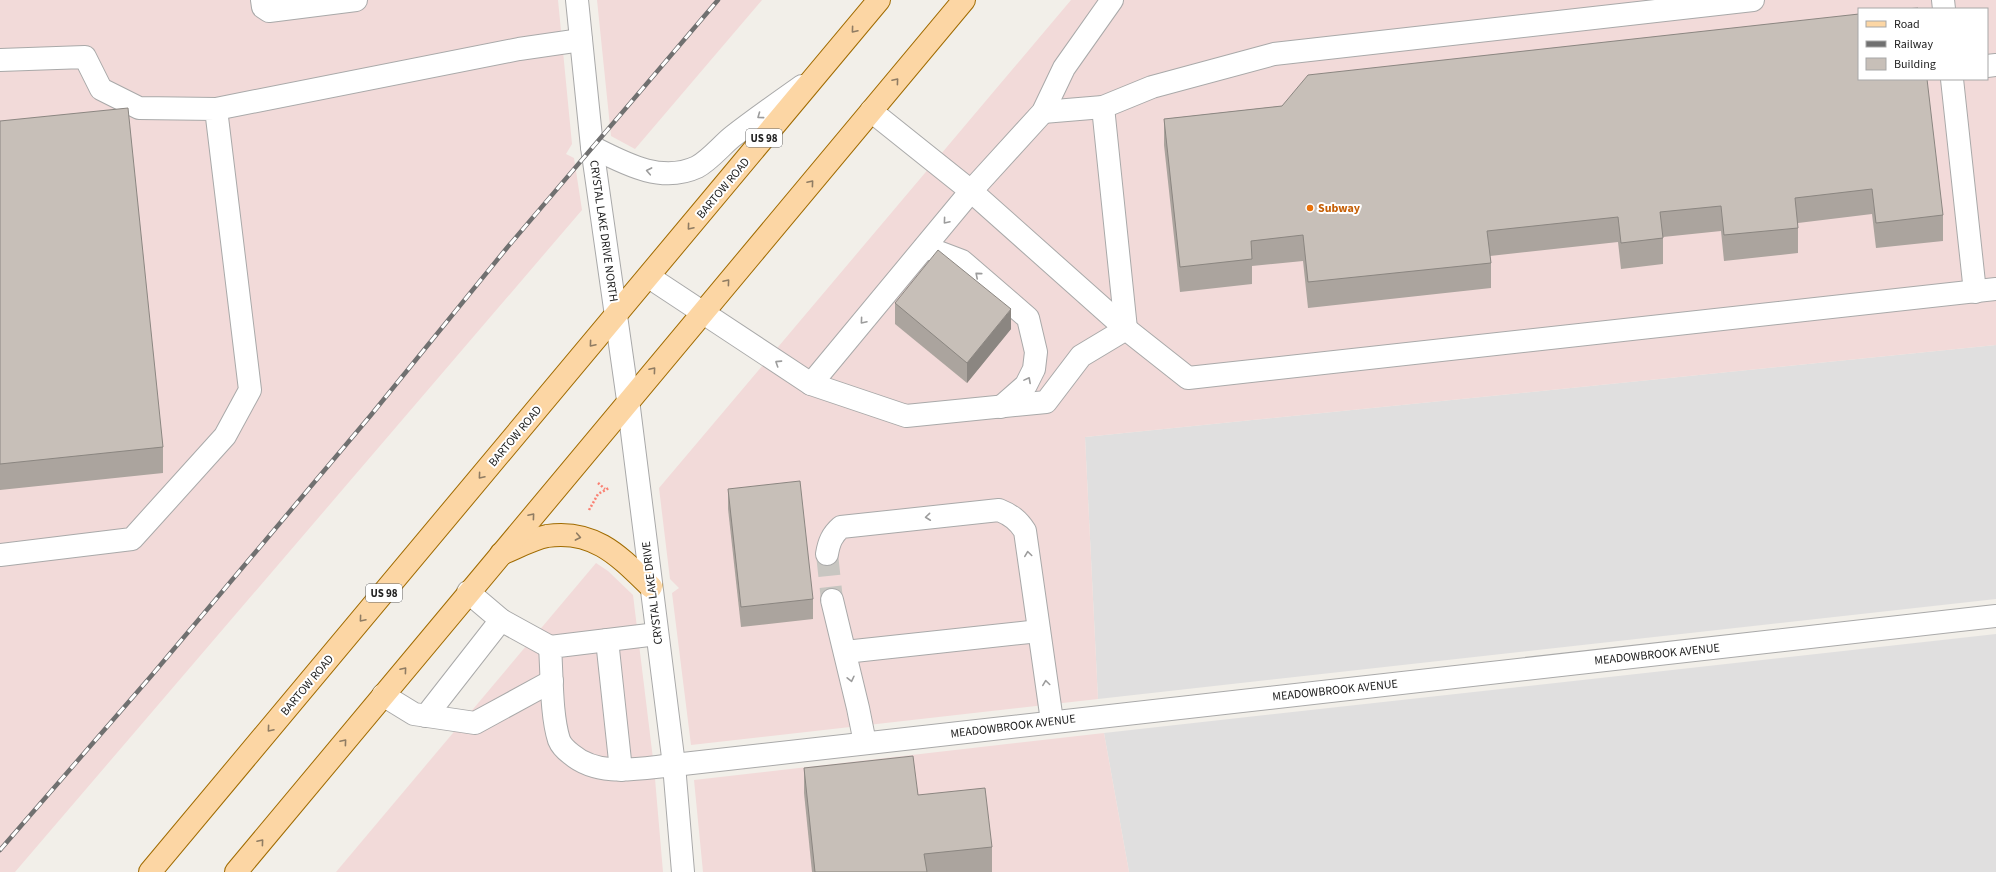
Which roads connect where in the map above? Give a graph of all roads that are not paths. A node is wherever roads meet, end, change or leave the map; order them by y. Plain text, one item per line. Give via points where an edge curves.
1 (262, 0) edge
2 (356, 0) edge
3 (577, 0) edge
4 (879, 0) edge
5 (964, 0) edge
6 (1112, 0) edge
7 (1754, 0) edge
8 (581, 40) junction
9 (0, 60) edge
10 (815, 77) junction
11 (1952, 80) edge
12 (1103, 107) junction
13 (216, 109) junction
14 (871, 111) junction
15 (1043, 112) junction
16 (592, 147) junction
17 (971, 191) junction
18 (925, 247) junction
19 (649, 277) junction
20 (1985, 291) edge
21 (702, 312) junction
22 (617, 314) junction
23 (1126, 329) junction
24 (810, 384) junction
25 (628, 400) junction
26 (1001, 407) junction
27 (500, 554) junction
28 (827, 554) tunnel mouth
29 (0, 555) edge
30 (651, 587) junction
31 (468, 592) junction
32 (832, 600) tunnel mouth
33 (1996, 616) edge
34 (501, 620) junction
35 (1039, 631) junction
36 (657, 634) junction
37 (607, 640) junction
38 (550, 647) junction
39 (845, 652) junction
40 (552, 681) junction
41 (383, 695) junction
42 (426, 716) junction
43 (1052, 722) junction
44 (865, 743) junction
45 (674, 765) junction
46 (621, 770) junction
47 (150, 872) edge
48 (236, 872) edge
49 (683, 872) edge

1 - 2 street via 263,7 269,11
3 - 8 street, CRYSTAL LAKE DRIVE NORTH
4 -> 10 main road, BARTOW ROAD / US 98
14 -> 5 main road
6 - 15 street via 1064,68
7 - 12 street via 1274,54 1152,87
8 - 13 street via 519,49
8 - 16 street, CRYSTAL LAKE DRIVE NORTH
9 - 13 street via 85,57 101,89 139,108
10 -> 16 street via 731,137 698,166 684,171 654,172 630,166
10 -> 19 main road, BARTOW ROAD / US 98
11 - 20 street
12 - 15 street
12 - 23 street
13 - 29 street via 250,390 225,436 132,539
14 - 17 street
21 -> 14 main road
15 - 17 street
16 - 22 street, CRYSTAL LAKE DRIVE NORTH
17 -> 18 street
17 - 23 street
18 -> 24 street
26 -> 18 street via 1026,385 1034,369 1036,352 1028,318 962,261
19 - 21 street
19 - 22 main road, BARTOW ROAD / US 98
20 - 23 street via 1188,378
24 -> 21 street
25 -> 21 main road
22 - 25 street, CRYSTAL LAKE DRIVE
22 -> 47 main road, BARTOW ROAD / US 98
23 - 26 street via 1081,356 1046,402
24 - 26 street via 906,416
27 -> 25 main road
25 - 30 street, CRYSTAL LAKE DRIVE
27 -> 30 main road via 546,536 575,535 597,541 621,557
27 - 31 main road
35 -> 28 street via 1025,531 1011,515 999,510 841,527 834,532 829,541
30 - 36 street, CRYSTAL LAKE DRIVE
31 - 34 street
41 -> 31 main road
32 - 39 street
33 - 43 street, MEADOWBROOK AVENUE
34 - 38 street
34 - 42 street
35 - 39 street
43 -> 35 street
36 - 37 street
36 - 45 street, CRYSTAL LAKE DRIVE
37 - 38 street
37 - 46 street
38 - 40 street, MEADOWBROOK AVENUE
39 -> 44 street
40 - 42 street via 475,723
40 - 46 street, MEADOWBROOK AVENUE via 560,742 580,762 595,768
41 - 42 street via 414,714
48 -> 41 main road
43 - 44 street, MEADOWBROOK AVENUE
44 - 45 street, MEADOWBROOK AVENUE
45 - 46 street, MEADOWBROOK AVENUE
45 - 49 street, CRYSTAL LAKE DRIVE

